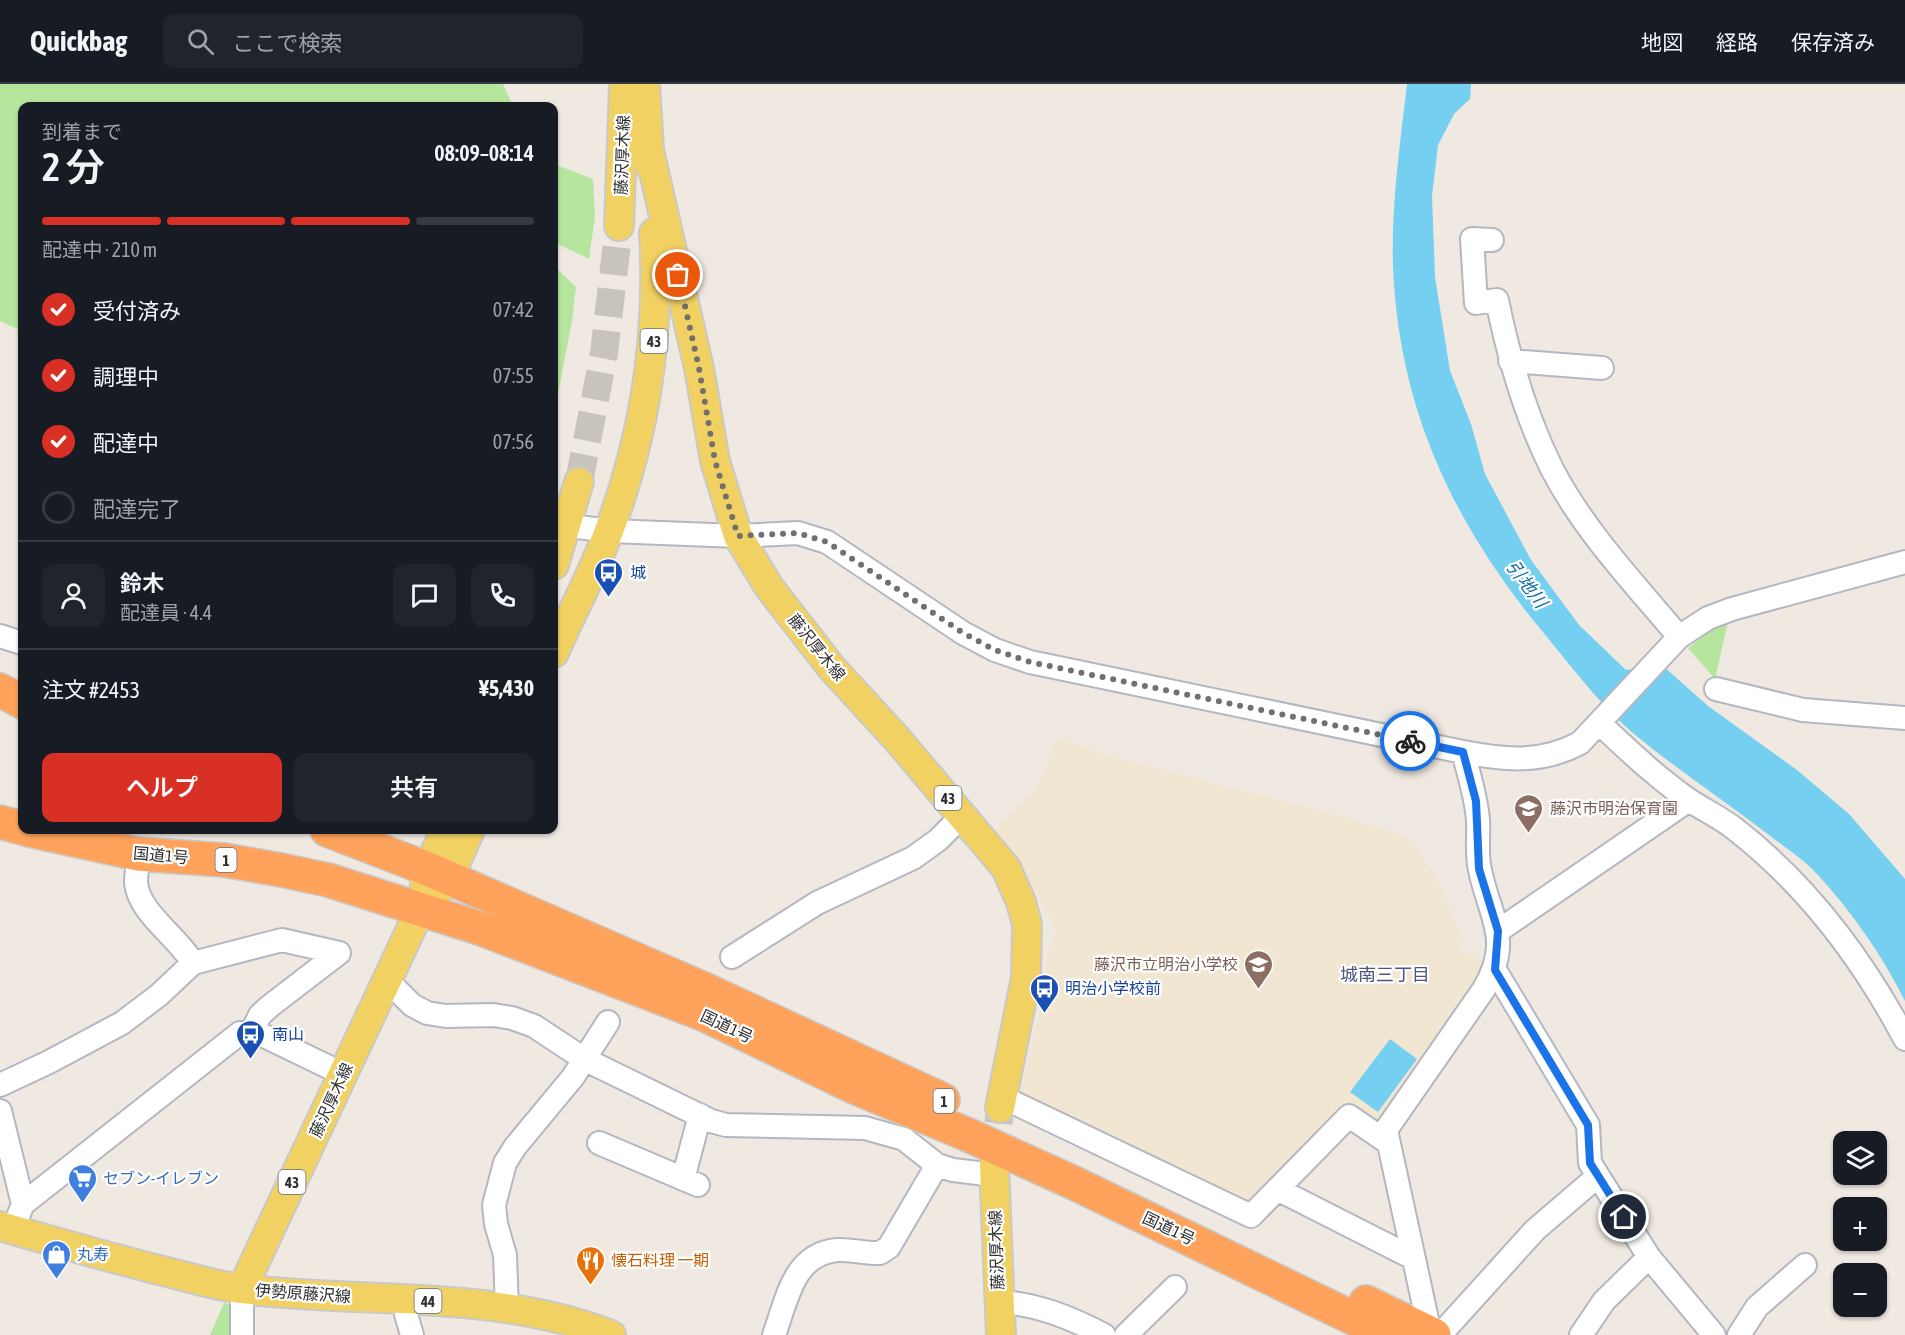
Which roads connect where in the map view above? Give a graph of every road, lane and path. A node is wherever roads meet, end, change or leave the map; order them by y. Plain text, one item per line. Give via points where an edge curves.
1 (624, 84) edge
2 (645, 84) edge
3 (648, 146) junction
4 (619, 226) tunnel mouth
5 (1492, 240) dead end
6 (1510, 361) junction
7 (1602, 368) dead end
8 (579, 482) tunnel mouth
9 (560, 525) edge
10 (610, 531) junction
11 (738, 536) junction
12 (1905, 562) edge
13 (558, 602) edge
14 (0, 636) edge
15 (18, 642) edge
16 (558, 643) edge
17 (1672, 644) junction
18 (1716, 689) dead end
19 (0, 690) edge
20 (18, 700) edge
21 (1905, 718) edge
22 (1599, 723) junction
23 (1463, 752) junction
24 (1689, 800) junction
25 (963, 815) junction
26 (0, 822) edge
27 (18, 827) edge
28 (46, 834) edge
29 (337, 834) edge
30 (444, 834) edge
31 (468, 834) edge
32 (138, 854) junction
33 (438, 874) junction
34 (420, 910) junction
35 (1498, 931) junction
36 (732, 957) dead end
37 (194, 963) junction
38 (1495, 970) junction
39 (388, 981) junction
40 (608, 1022) dead end
41 (252, 1031) junction
42 (1905, 1039) edge
43 (585, 1059) junction
44 (343, 1074) junction
45 (0, 1085) edge
46 (1001, 1103) joint
47 (0, 1111) edge
48 (700, 1115) junction
49 (1387, 1142) junction
50 (599, 1143) dead end
51 (937, 1164) junction
52 (994, 1170) joint
53 (1598, 1176) junction
54 (1277, 1189) junction
55 (12, 1220) edge
56 (1649, 1257) junction
57 (1413, 1258) junction
58 (1805, 1265) dead end
59 (1175, 1287) dead end
60 (242, 1289) junction
61 (410, 1300) junction
62 (998, 1302) junction
63 (507, 1310) junction
64 (1435, 1334) edge
65 (242, 1335) edge
66 (412, 1335) edge
67 (611, 1335) edge
68 (774, 1335) edge
69 (1001, 1335) edge
70 (1104, 1335) edge
71 (1126, 1335) edge
72 (1388, 1335) edge
73 (1581, 1335) edge
74 (1714, 1335) edge
75 (1739, 1335) edge

1 - 4 main road, 藤沢厚木線
2 - 3 main road, 藤沢厚木線 / 43
3 - 10 main road, 藤沢厚木線 / 43 via 657,280 654,348 636,450
3 - 11 main road, 藤沢厚木線 / 43 via 699,368 715,461
5 - 6 street via 1472,239 1476,303 1497,300
6 - 7 street
6 - 17 street via 1531,424 1553,471
8 - 9 main road
9 - 10 street
10 - 11 street
10 - 13 main road via 596,540 577,562
10 - 16 main road, 藤沢厚木線 / 43
11 - 23 street via 798,533 827,542 963,633 1030,662
11 - 25 main road, 藤沢厚木線 / 43 via 769,587 831,667
12 - 17 street via 1732,609 1708,618
14 - 15 street
17 - 22 street
18 - 21 street via 1803,710
19 - 20 highway
22 - 23 street via 1580,743 1560,754 1534,759
22 - 24 street via 1646,768
23 - 35 street via 1476,801 1479,869
24 - 35 street
24 - 42 street via 1734,828 1833,923 1865,968
25 - 36 street via 913,858 817,903
25 - 46 main road, 藤沢厚木線 / 43 via 1006,868 1027,924 1026,978
26 - 27 highway
28 - 32 highway, 国道1号 / 1
29 - 33 highway, 国道1号 / 1
30 - 33 main road, 藤沢厚木線 / 43
31 - 33 main road, 藤沢厚木線 / 43
32 - 34 highway, 国道1号 / 1 via 224,860 281,870 328,880
32 - 37 street via 136,883 146,909 183,946
33 - 34 main road, 藤沢厚木線 / 43
33 - 64 highway, 国道1号 / 1 via 706,990 1082,1164
34 - 39 main road, 藤沢厚木線 / 43
34 - 72 highway, 国道1号 / 1 via 478,928 703,1014 854,1087 1074,1183
35 - 38 street
37 - 41 street via 282,940 339,953 270,1006
37 - 45 street via 122,1023
38 - 49 street via 1445,1049 1386,1130
38 - 53 street via 1588,1125 1590,1163
39 - 43 street via 418,1010 446,1016 512,1018 550,1035
39 - 44 main road, 藤沢厚木線 / 43
40 - 43 street
41 - 44 street
41 - 55 street via 240,1033
43 - 48 street
43 - 63 street via 515,1147 498,1183 494,1205 505,1255
44 - 60 main road, 藤沢厚木線 / 43
46 - 54 street via 1251,1216
47 - 55 street
48 - 50 street via 691,1182
48 - 51 street via 726,1125 865,1128 904,1138
49 - 54 street via 1349,1116
49 - 57 street
51 - 52 street via 953,1170
51 - 68 street via 889,1246 880,1253 840,1250 817,1254 808,1260 789,1293
52 - 62 main road, 藤沢厚木線
53 - 56 street
53 - 64 street via 1535,1230
54 - 57 street
55 - 60 main road, 伊勢原藤沢線 / 44 via 126,1261
56 - 73 street via 1604,1301
56 - 74 street
57 - 64 street
58 - 75 street via 1757,1306
59 - 71 street
60 - 61 main road, 伊勢原藤沢線 / 44
60 - 65 street
61 - 63 main road, 伊勢原藤沢線 / 44
61 - 66 street via 406,1314
62 - 69 main road, 藤沢厚木線
62 - 70 street via 1020,1302
63 - 67 main road, 伊勢原藤沢線 / 44 via 554,1318

